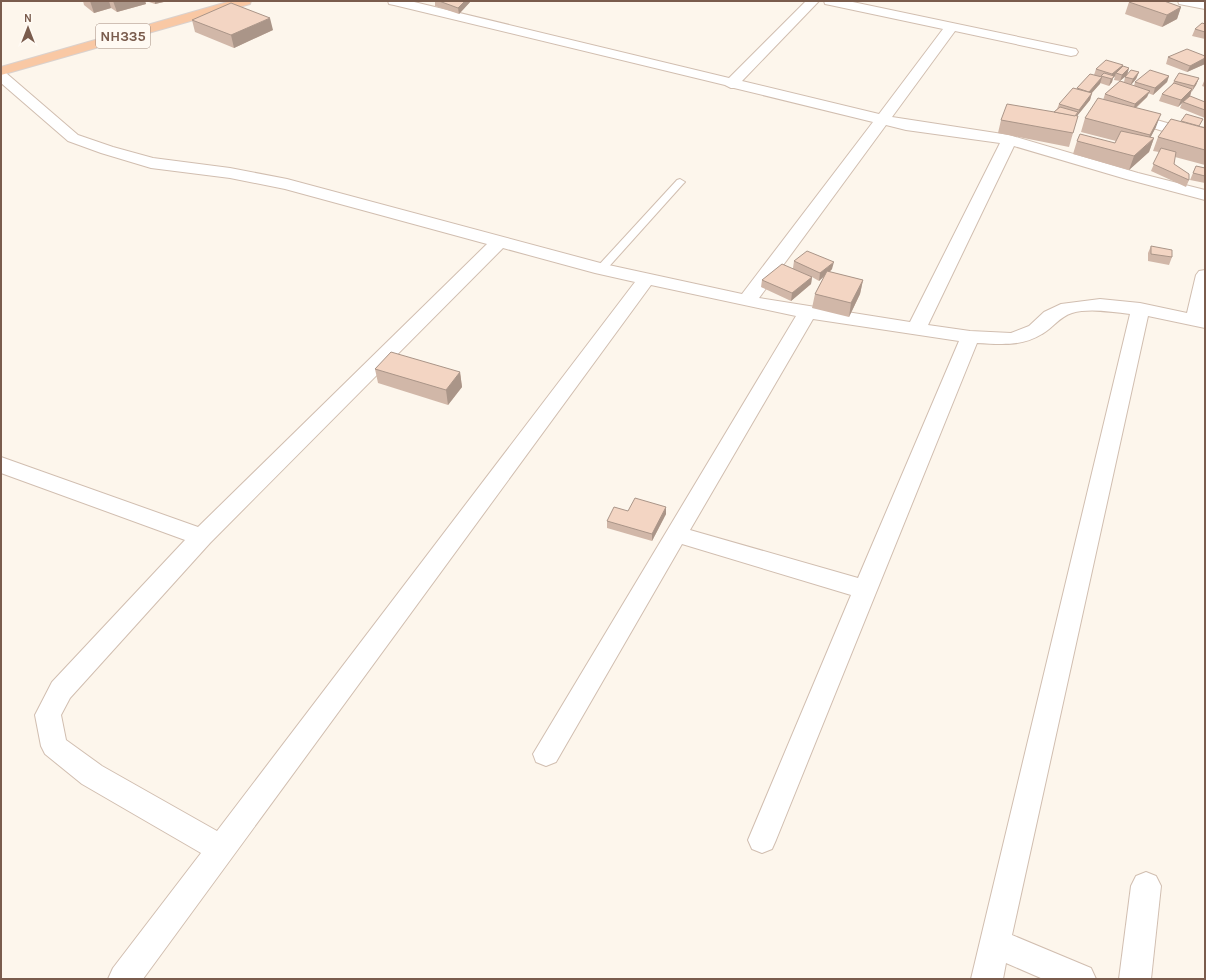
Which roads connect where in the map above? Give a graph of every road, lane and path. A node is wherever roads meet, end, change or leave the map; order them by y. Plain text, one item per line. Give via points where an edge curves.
1 (208, 1) edge
2 (245, 1) edge
3 (394, 1) edge
4 (813, 1) edge
5 (830, 1) edge
6 (1184, 1) edge
7 (1205, 5) edge
8 (952, 26) junction
9 (1071, 52) dead end
10 (1, 60) edge
11 (1, 71) edge
12 (1, 76) edge
13 (731, 84) junction
14 (1118, 112) edge
15 (881, 120) junction
16 (1205, 139) edge
17 (1008, 140) junction
18 (680, 182) dead end
19 (1205, 195) edge
20 (499, 242) junction
21 (601, 269) junction
22 (1205, 275) edge
23 (647, 279) junction
24 (747, 301) junction
25 (1140, 309) junction
26 (807, 312) junction
27 (1200, 321) edge
28 (916, 329) junction
29 (970, 337) junction
30 (1, 465) edge
31 (676, 534) junction
32 (202, 537) junction
33 (866, 590) junction
34 (546, 754) dead end
35 (762, 840) dead end
36 (221, 849) junction
37 (1146, 886) dead end
38 (996, 943) junction
39 (124, 979) edge
40 (987, 979) edge
41 (1080, 979) edge
42 (1134, 979) edge

1 - 10 highway, NH335
2 - 11 highway, NH335
3 - 13 street
4 - 13 street
5 - 8 street
6 - 7 street
8 - 9 street
8 - 15 street
12 - 20 street via 73,138 107,150 151,163 230,173 287,184
13 - 15 street
14 - 16 street
15 - 17 street
15 - 24 street
17 - 19 street
17 - 28 street
18 - 21 lane
20 - 21 street
20 - 32 street
21 - 23 street
22 - 27 street
23 - 24 street
23 - 36 street
24 - 26 street
25 - 27 street
25 - 29 street via 1100,305 1068,308 1051,316 1036,330 1013,339
25 - 38 street
26 - 28 street
26 - 31 street
28 - 29 street
29 - 33 street
30 - 32 street
31 - 33 street
31 - 34 street
32 - 36 street via 61,690 48,715 54,746 92,775
33 - 35 street
36 - 39 street
37 - 42 street
38 - 40 street
38 - 41 street

